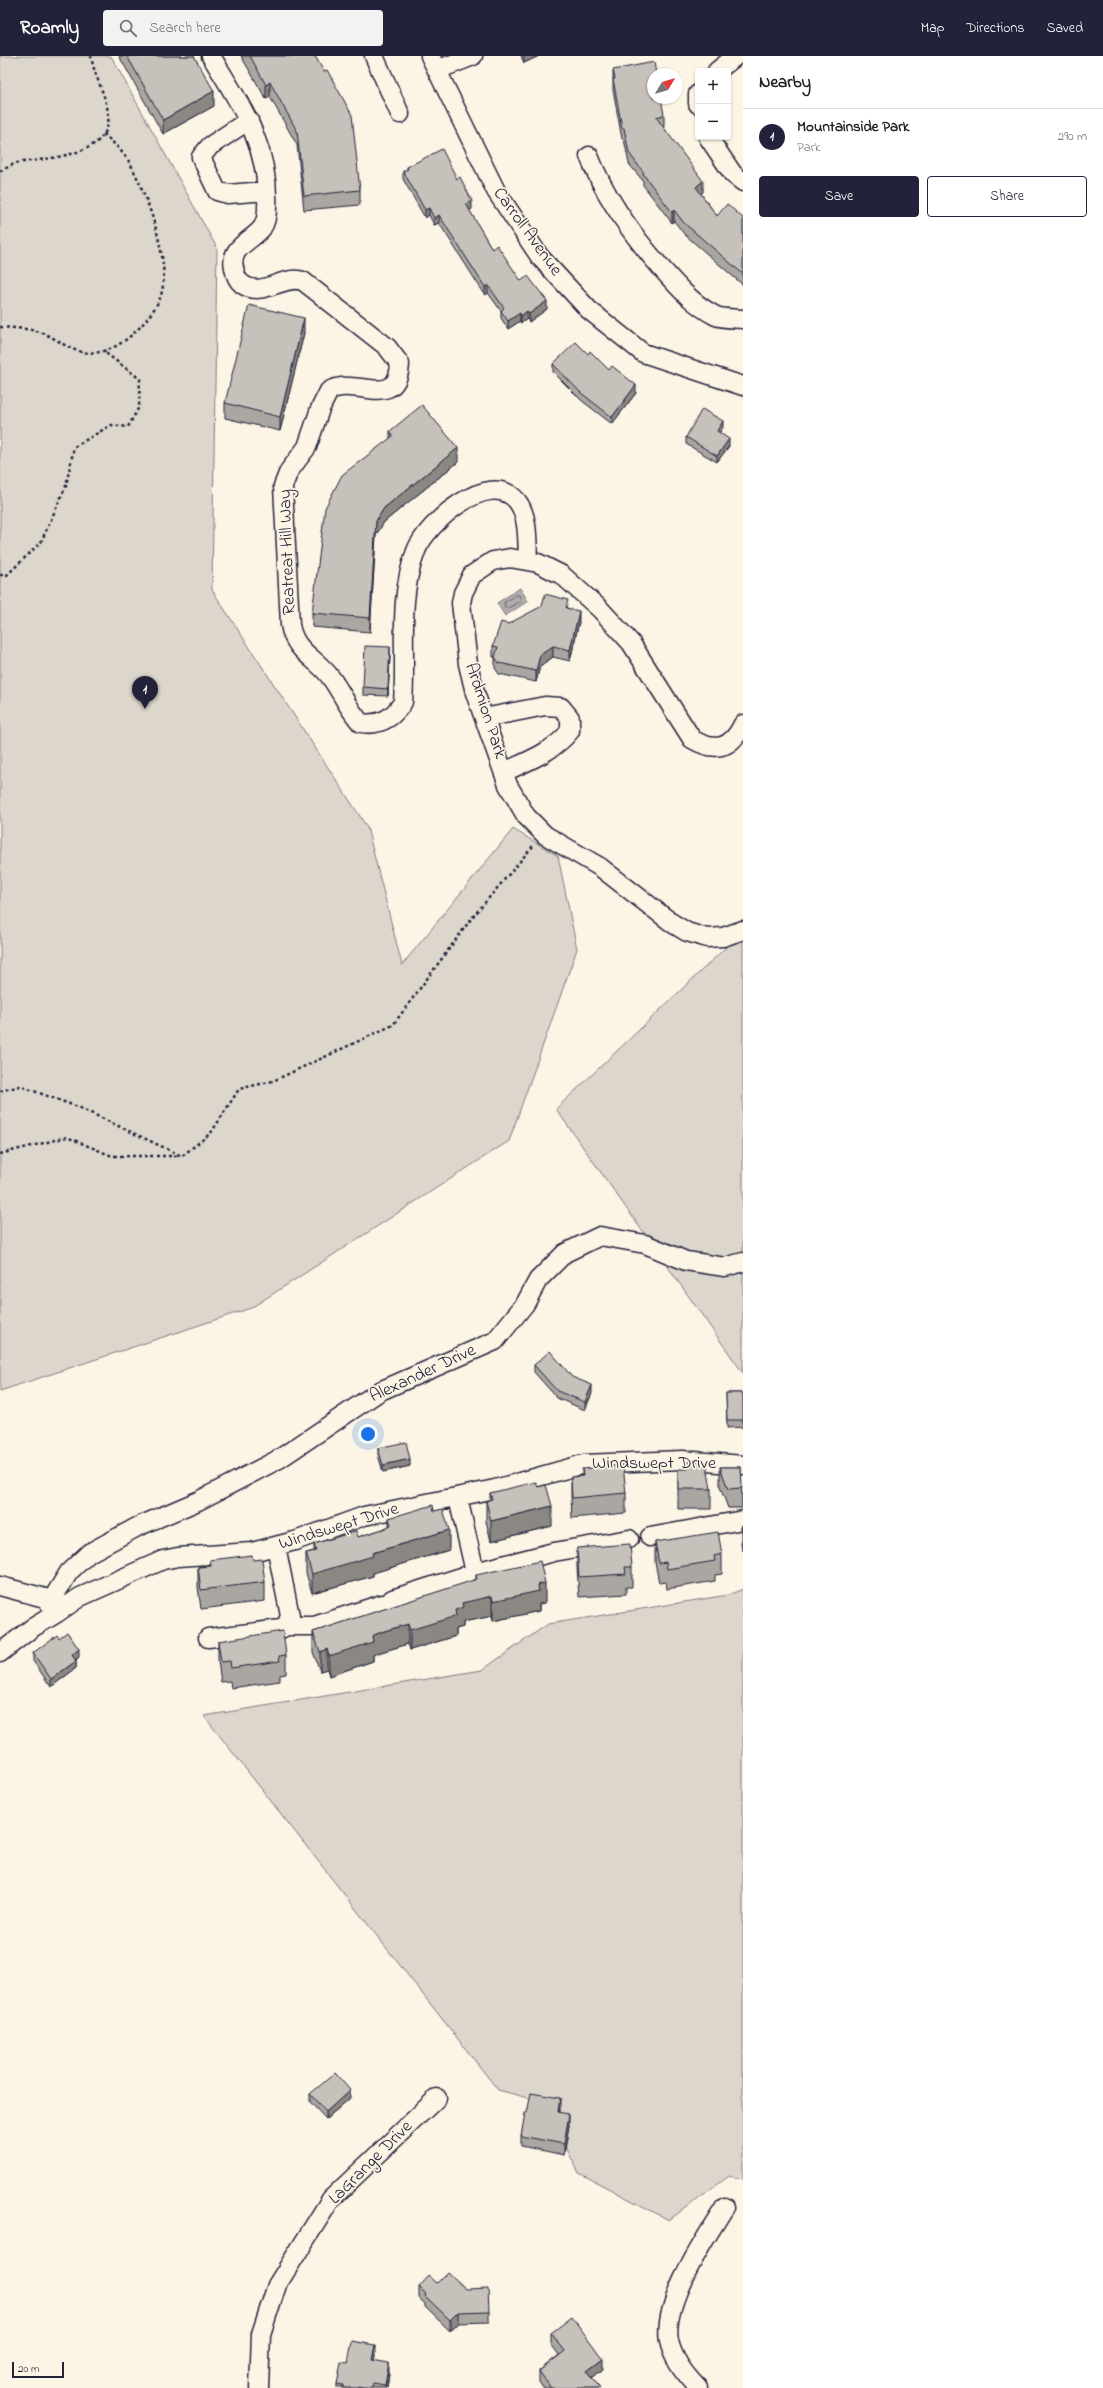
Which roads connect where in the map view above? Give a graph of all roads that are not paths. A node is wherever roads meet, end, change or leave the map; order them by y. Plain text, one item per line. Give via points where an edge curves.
1 (211, 56) edge
2 (374, 56) edge
3 (473, 56) edge
4 (736, 56) edge
5 (434, 63) edge
6 (721, 68) edge
7 (400, 114) dead end
8 (249, 120) junction
9 (710, 140) edge
10 (589, 156) dead end
11 (743, 182) edge
12 (266, 191) junction
13 (743, 319) edge
14 (743, 386) edge
15 (528, 560) junction
16 (484, 718) junction
17 (743, 724) edge
18 (504, 772) junction
19 (743, 930) edge
20 (743, 1262) edge
21 (743, 1464) edge
22 (458, 1498) junction
23 (743, 1520) edge
24 (650, 1537) dead end
25 (629, 1539) dead end
26 (276, 1546) junction
27 (476, 1572) junction
28 (0, 1586) edge
29 (57, 1613) junction
30 (286, 1626) junction
31 (208, 1638) dead end
32 (0, 1653) edge
33 (437, 2098) dead end
34 (725, 2207) dead end
35 (259, 2388) edge
36 (698, 2388) edge

1 - 8 street, Reatreat Hill Way
2 - 7 street
3 - 5 street
4 - 6 street
5 - 14 street, Carroll Avenue via 496,191 540,257 588,310 643,353
8 - 12 street, Reatreat Hill Way via 261,152
8 - 12 street via 210,146 201,157 217,191 228,194
9 - 11 street via 733,174
10 - 13 street via 614,209 642,246 686,296 717,317
12 - 15 street, Reatreat Hill Way via 267,207 263,226 235,255 233,264 241,283 247,287 260,288 292,279 303,281 387,347 400,364 396,379 388,388 380,391 343,385 329,392 308,447 286,476 283,503 290,625 295,641 308,657 325,669 350,710 361,722 379,723 388,720 403,702 405,597 416,550 430,529 466,498 490,492 508,494 517,501 522,512
15 - 16 street, Ardmion Park via 505,559 485,564 472,575 463,593 461,615 468,664
15 - 17 street, Ardmion Park via 552,568 600,609 631,643 692,739 704,746 723,746 739,734
16 - 18 street, Ardmion Park
16 - 18 street via 546,706 561,706 570,718 570,732 562,741 540,756
18 - 19 street, Ardmion Park via 508,785 526,816 545,835 600,867 672,923 687,932 707,938 723,937
20 - 29 street, Alexander Drive via 725,1268 686,1261 645,1244 600,1236 565,1253 538,1280 525,1304 495,1341 380,1391 279,1459 198,1501 137,1527 90,1553 69,1572 56,1593
21 - 22 street, Windswept Drive via 682,1460 584,1464
22 - 26 street, Windswept Drive via 364,1516
22 - 27 street
23 - 24 street
25 - 27 street via 560,1550
26 - 29 street, Windswept Drive via 252,1552 163,1560 80,1597
26 - 30 street via 290,1616
27 - 30 street via 314,1626
28 - 29 street via 44,1598
29 - 32 street, Windswept Drive via 32,1628
30 - 31 street via 280,1629
33 - 35 street, LaGrange Drive via 331,2199 277,2285 261,2334
34 - 36 street via 690,2262 672,2312 669,2341 674,2354

